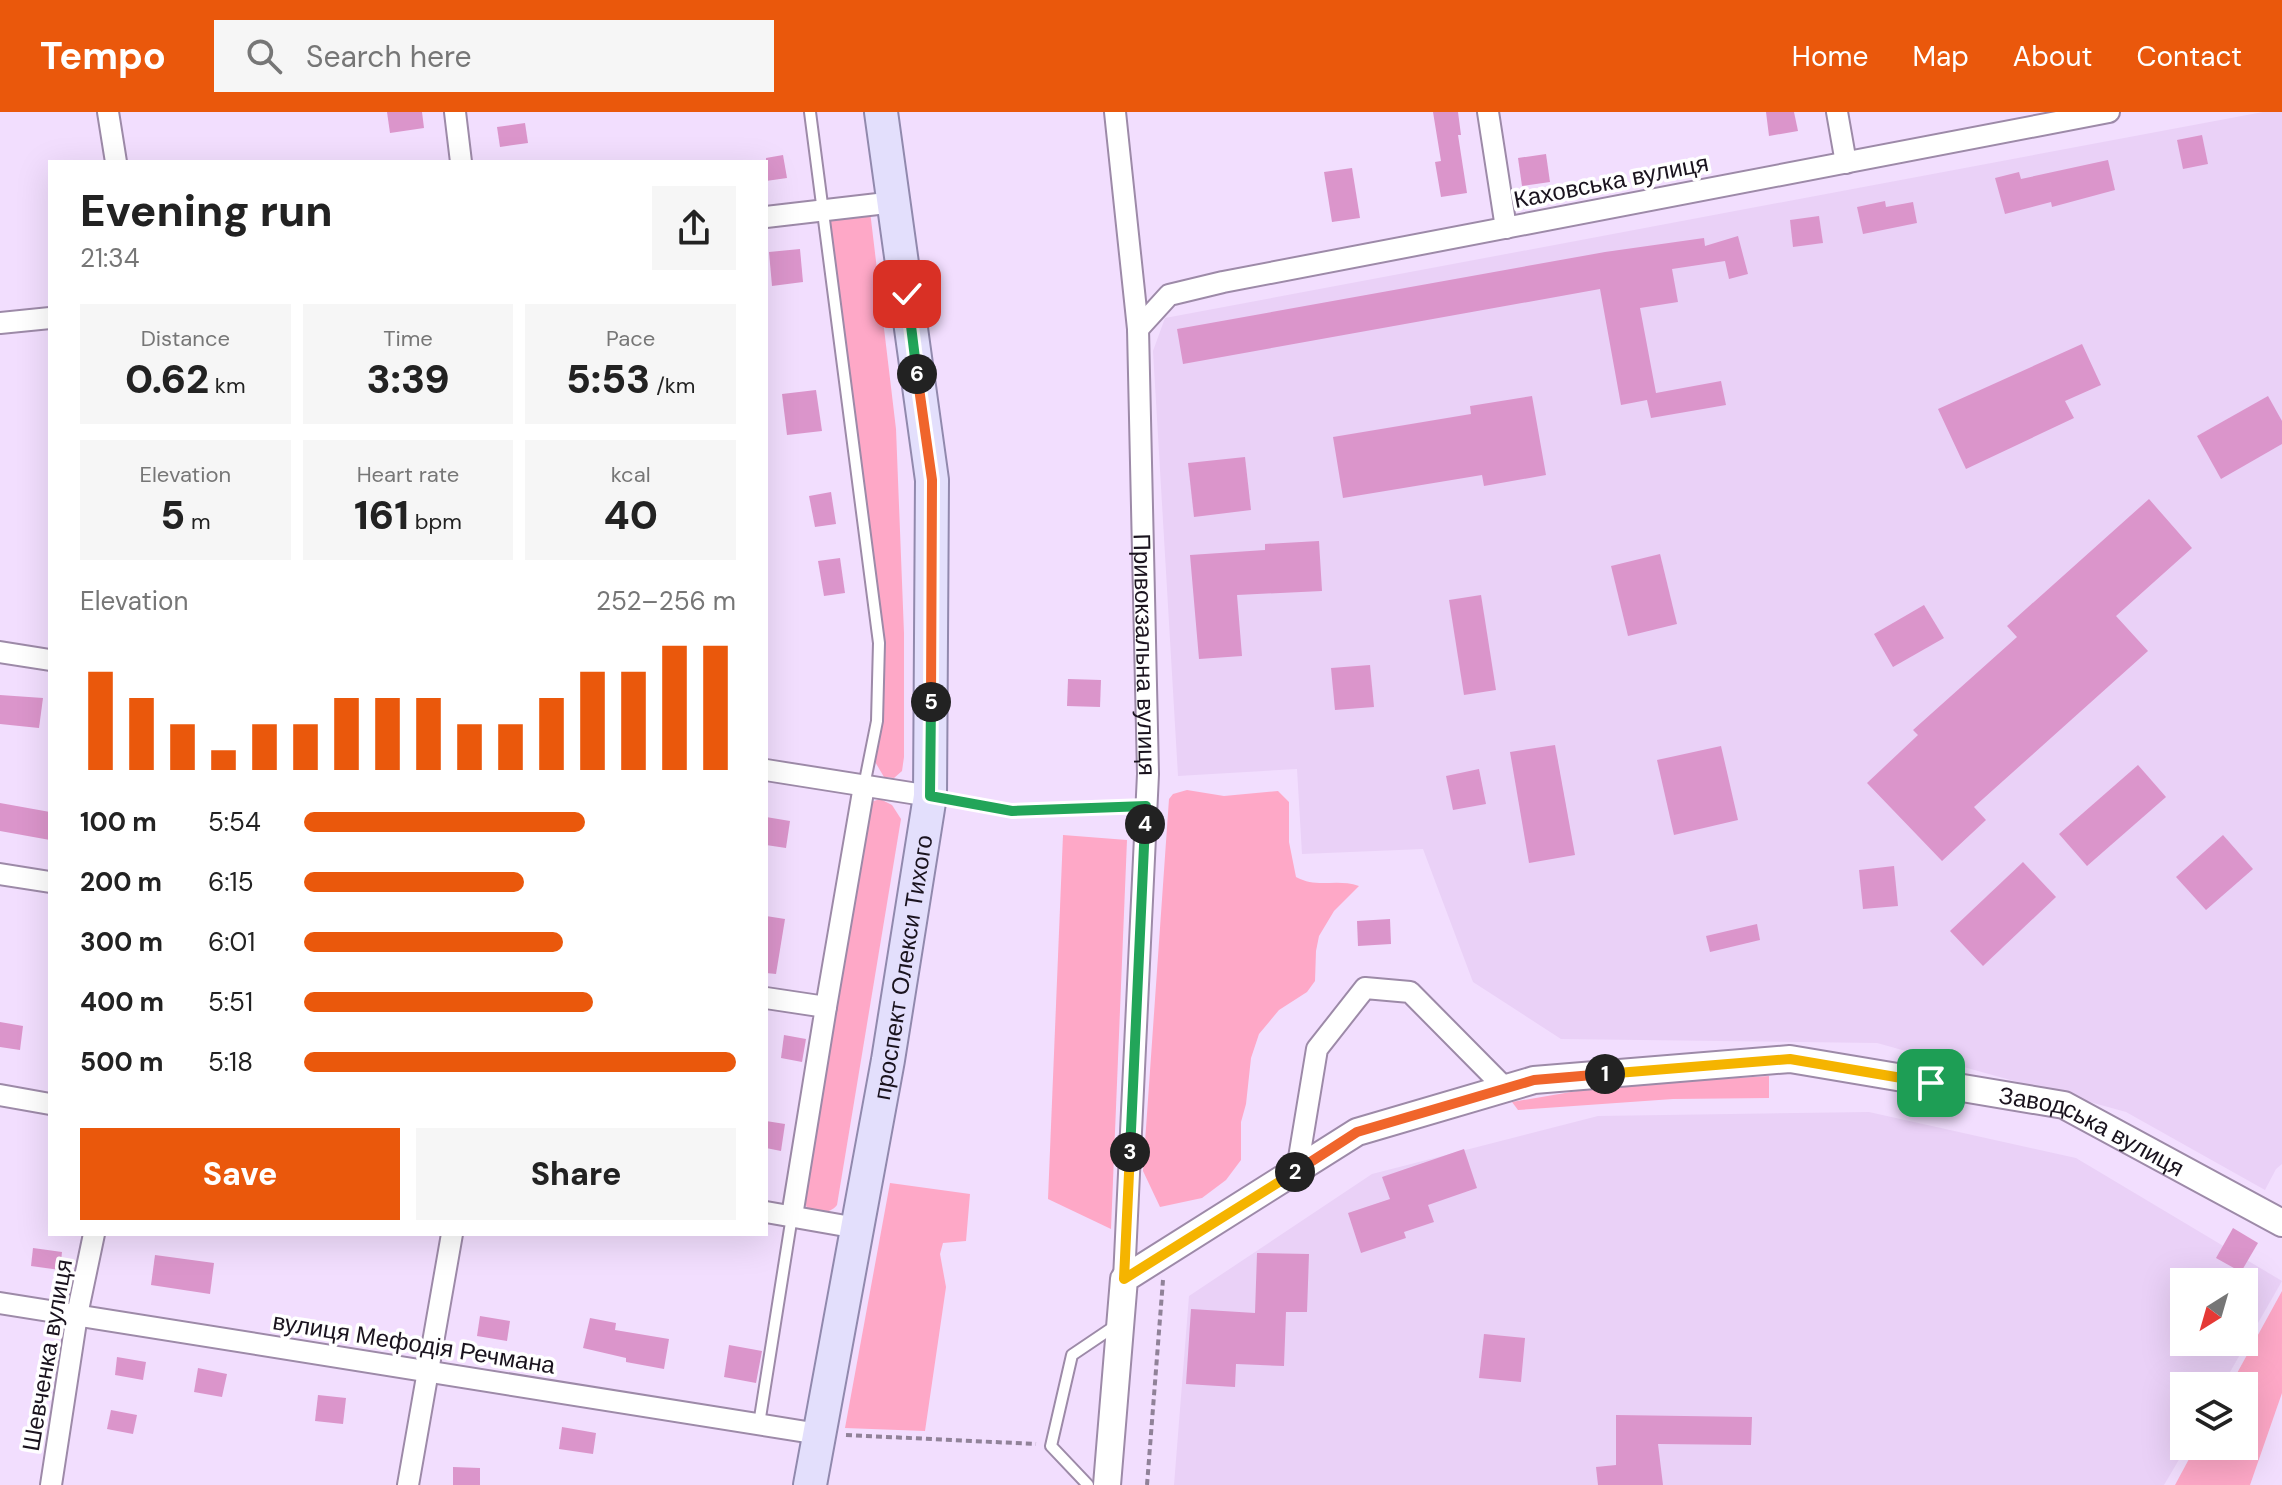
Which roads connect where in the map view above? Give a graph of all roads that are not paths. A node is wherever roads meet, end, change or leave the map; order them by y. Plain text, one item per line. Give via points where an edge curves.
1 (108, 112) edge
2 (455, 112) edge
3 (810, 112) edge
4 (881, 112) edge
5 (1115, 112) edge
6 (1488, 112) edge
7 (1837, 112) edge
8 (2109, 112) edge
9 (116, 160) edge
10 (461, 160) edge
11 (1846, 163) junction
12 (895, 202) junction
13 (823, 210) junction
14 (768, 217) edge
15 (1506, 228) junction
16 (48, 318) edge
17 (0, 323) edge
18 (1138, 329) junction
19 (0, 652) edge
20 (48, 660) edge
21 (768, 770) edge
22 (864, 786) junction
23 (930, 796) junction
24 (0, 874) edge
25 (48, 882) edge
26 (768, 998) edge
27 (826, 1007) junction
28 (1506, 1089) junction
29 (0, 1095) edge
30 (48, 1104) edge
31 (1297, 1170) junction
32 (768, 1212) edge
33 (792, 1216) junction
34 (2282, 1223) edge
35 (857, 1228) junction
36 (94, 1236) edge
37 (452, 1236) edge
38 (1124, 1279) junction
39 (0, 1303) edge
40 (77, 1315) junction
41 (1120, 1323) junction
42 (427, 1373) junction
43 (759, 1424) junction
44 (819, 1434) junction
45 (51, 1485) edge
46 (408, 1485) edge
47 (810, 1485) edge
48 (1088, 1485) edge
49 (1107, 1485) edge

1 - 9 street
2 - 10 street
3 - 13 lane
4 - 12 main road, проспект Олекси Тихого
5 - 18 street, Привокзальна вулиця
6 - 15 street
7 - 11 street
8 - 11 street, Каховська вулиця
11 - 15 street, Каховська вулиця
12 - 13 street
12 - 23 main road, проспект Олекси Тихого via 932,480
13 - 14 street
13 - 22 lane via 879,643 877,721
15 - 18 street, Каховська вулиця via 1169,295
16 - 17 street
18 - 38 street, Привокзальна вулиця via 1148,774
19 - 20 street
21 - 22 street
22 - 23 street
22 - 27 street
23 - 35 main road, проспект Олекси Тихого
24 - 25 street
26 - 27 street
27 - 33 street
28 - 31 street, Заводська вулиця via 1357,1132
28 - 31 street via 1410,992 1365,988 1317,1049
28 - 34 street, Заводська вулиця via 1534,1080 1790,1059 2064,1105
29 - 30 street
31 - 38 street, Заводська вулиця
32 - 33 street
33 - 35 street
33 - 43 lane
35 - 44 main road, проспект Олекси Тихого
36 - 40 street, Шевченка вулиця
37 - 42 street
38 - 41 street, Привокзальна вулиця
39 - 40 street, вулиця Мефодія Речмана
40 - 42 street, вулиця Мефодія Речмана
40 - 45 street, Шевченка вулиця
41 - 48 lane via 1072,1355 1051,1446
41 - 49 street, Привокзальна вулиця
42 - 43 street, вулиця Мефодія Речмана
42 - 46 street
43 - 44 street, вулиця Мефодія Речмана
44 - 47 main road, проспект Олекси Тихого

